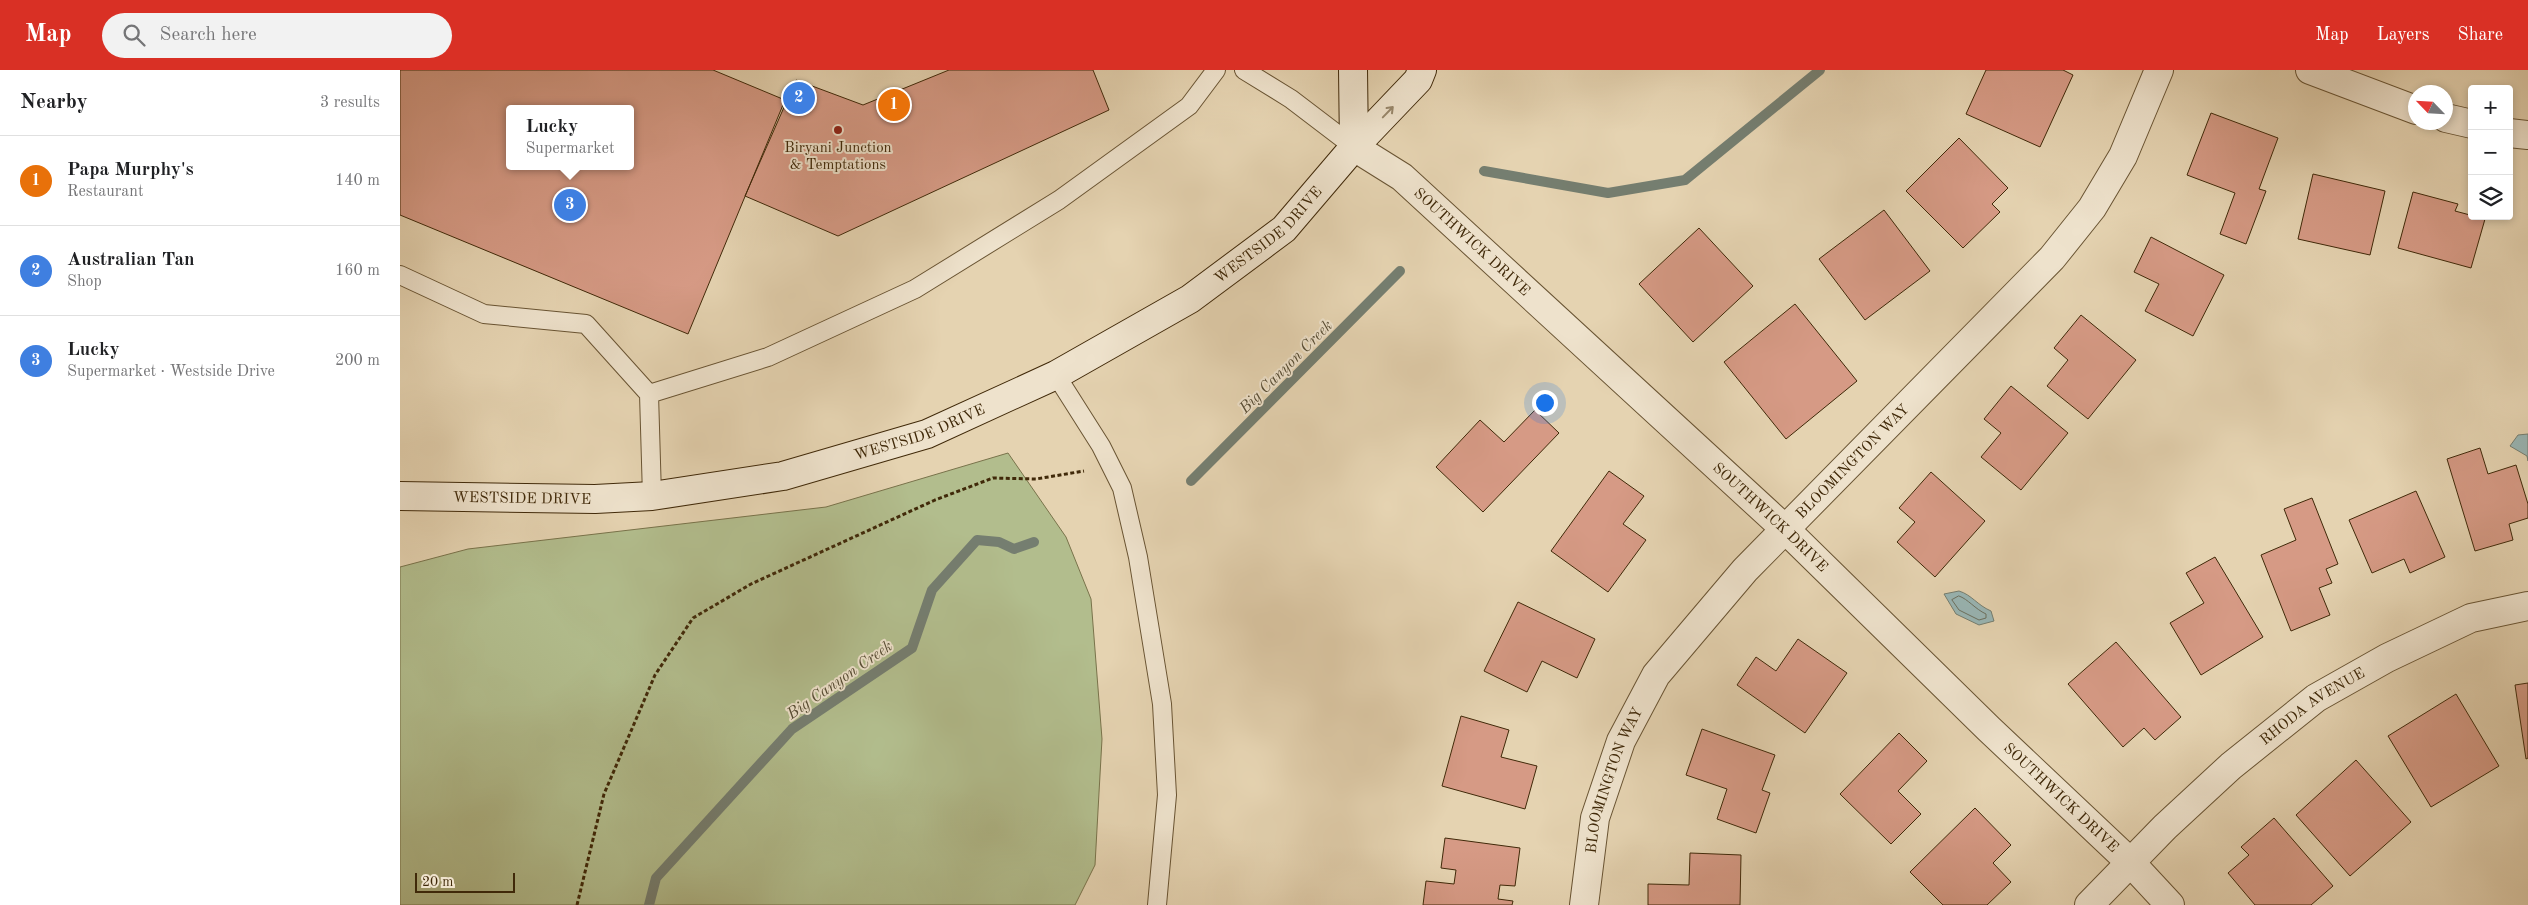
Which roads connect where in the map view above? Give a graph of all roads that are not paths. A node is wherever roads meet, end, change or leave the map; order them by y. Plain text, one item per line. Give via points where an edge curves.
1 (1216, 70) edge
2 (1244, 70) edge
3 (1353, 70) edge
4 (1422, 70) edge
5 (2159, 70) edge
6 (2310, 70) edge
7 (2408, 107) edge
8 (2453, 120) edge
9 (2468, 123) edge
10 (2513, 133) edge
11 (2528, 136) edge
12 (1354, 147) junction
13 (400, 275) edge
14 (1056, 375) junction
15 (649, 394) junction
16 (400, 496) edge
17 (652, 496) junction
18 (1786, 530) junction
19 (2528, 606) edge
20 (2131, 863) junction
21 (1157, 905) edge
22 (1584, 905) edge
23 (2089, 905) edge
24 (2170, 905) edge

1 - 15 lane via 1189,106 1059,200 915,289 768,357
2 - 12 lane via 1284,94
3 - 12 street
12 -> 4 street, WESTSIDE DRIVE via 1418,80
5 - 18 street, BLOOMINGTON WAY via 2123,156 2092,208 2052,258
6 - 7 street
8 - 9 street
10 - 11 street
12 - 14 street, WESTSIDE DRIVE via 1284,230 1190,300
12 - 18 street, SOUTHWICK DRIVE via 1402,177
13 - 15 lane via 484,314 586,324
14 - 17 street, WESTSIDE DRIVE via 927,434 783,476
14 - 21 lane via 1102,446 1122,488 1138,557 1162,704 1168,795
15 - 17 lane
16 - 17 street, WESTSIDE DRIVE via 595,499
18 - 20 street, SOUTHWICK DRIVE
18 - 22 street, BLOOMINGTON WAY via 1712,606 1656,675 1621,741 1595,818
19 - 20 street, RHODA AVENUE via 2471,618 2387,658 2316,698 2230,766
20 - 23 street, RHODA AVENUE
20 - 24 street, SOUTHWICK DRIVE

